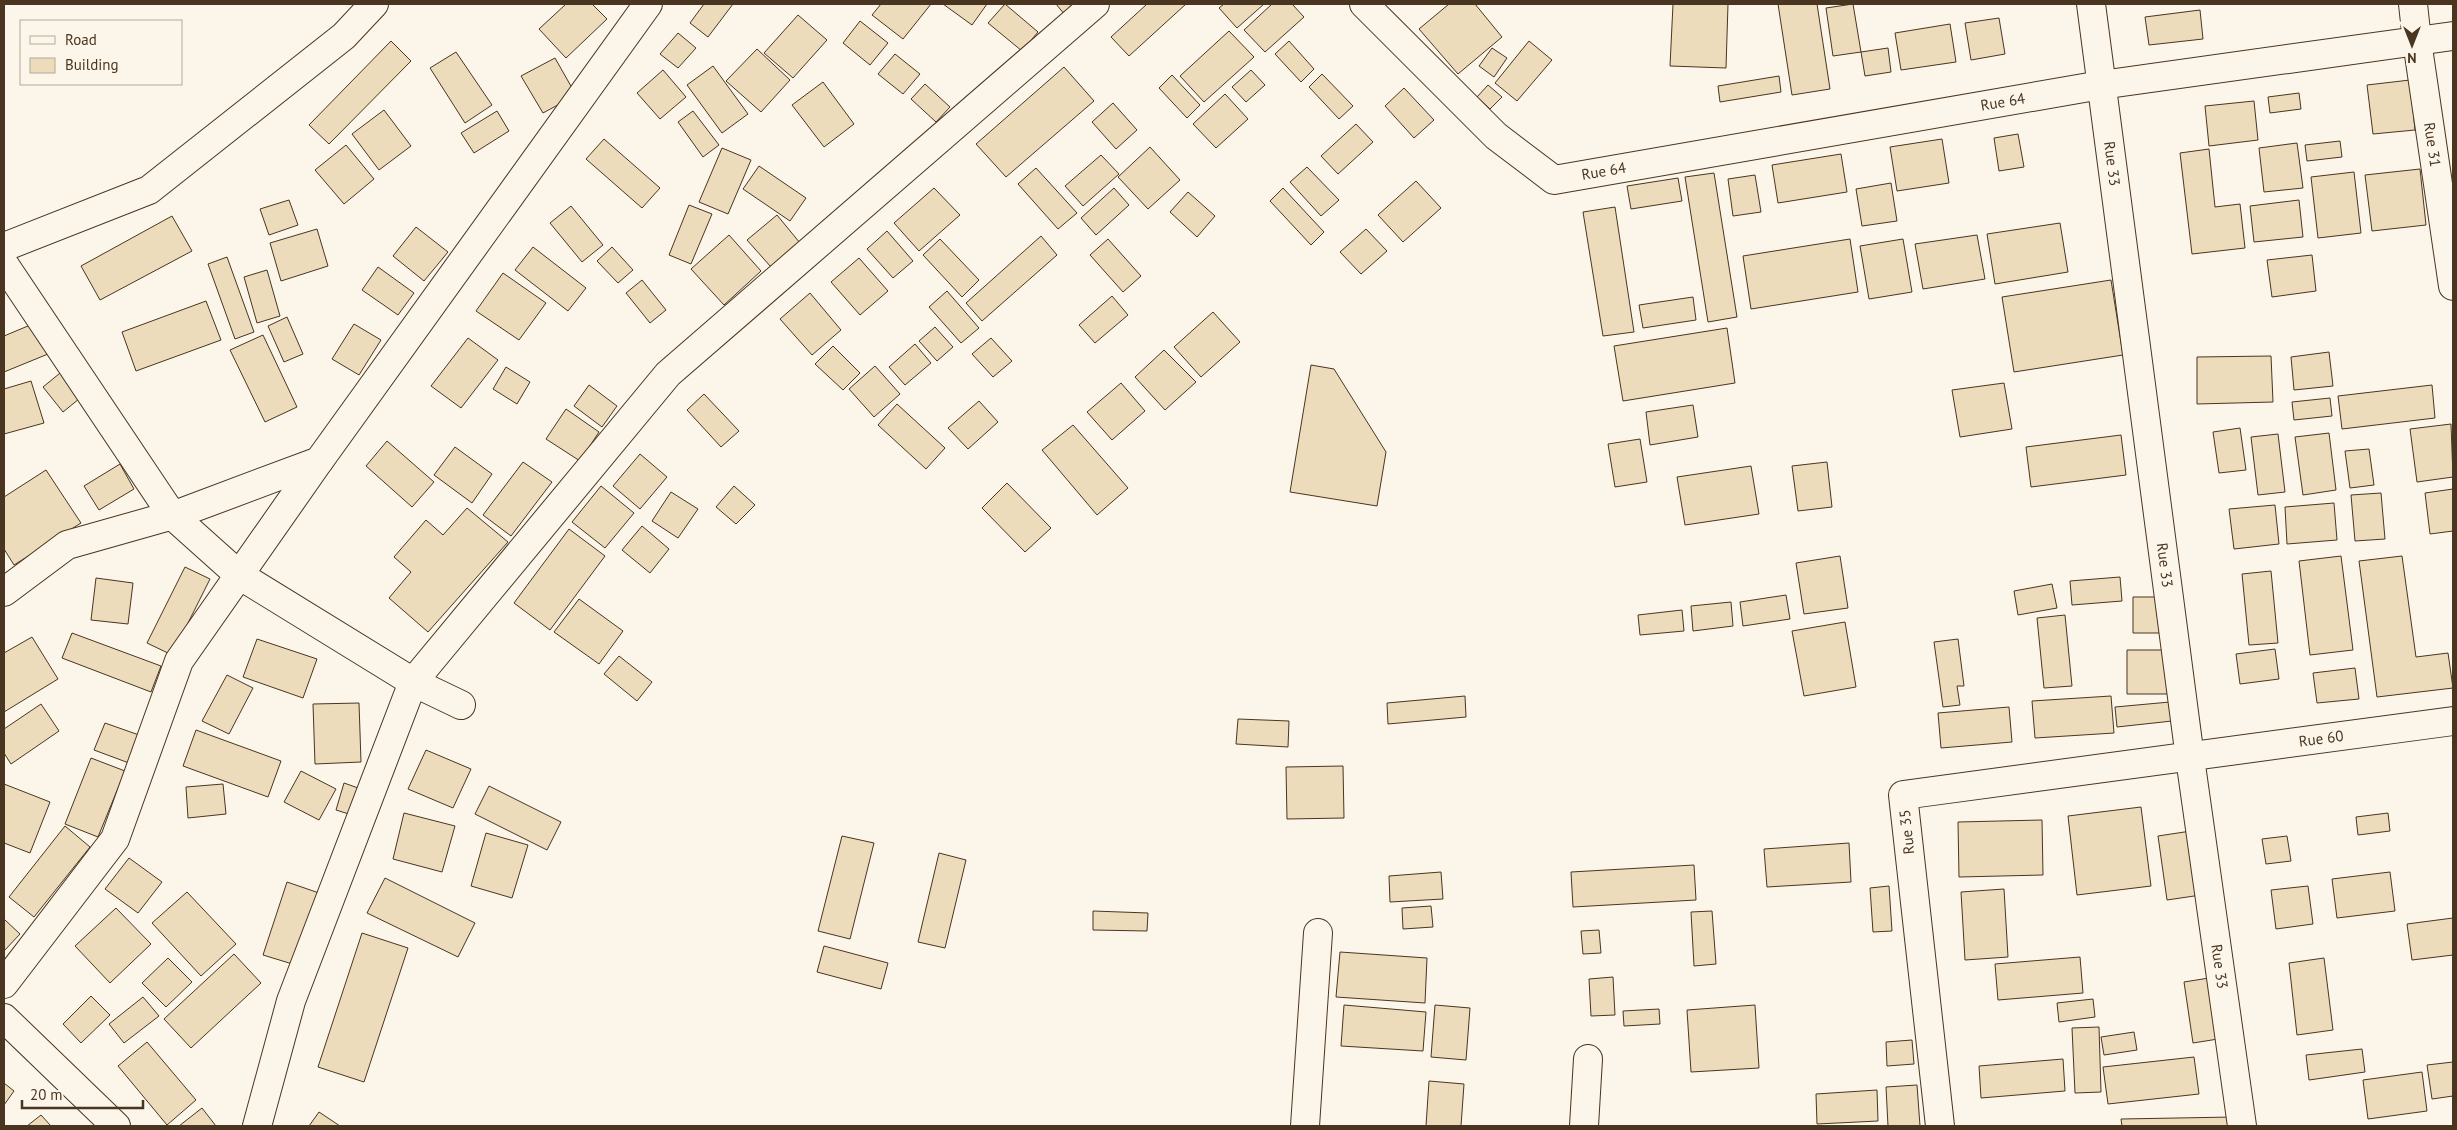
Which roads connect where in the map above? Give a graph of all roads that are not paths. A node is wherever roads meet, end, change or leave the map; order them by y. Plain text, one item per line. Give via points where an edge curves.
1 (374, 4) edge
2 (648, 4) edge
3 (1095, 4) edge
4 (1364, 4) edge
5 (2091, 4) edge
6 (2413, 4) edge
7 (2453, 36) edge
8 (2417, 42) junction
9 (2101, 84) junction
10 (4, 247) edge
11 (4, 264) edge
12 (2453, 286) edge
13 (319, 461) junction
14 (172, 515) junction
15 (239, 575) junction
16 (4, 592) edge
17 (413, 682) junction
18 (461, 705) dead end
19 (2453, 721) edge
20 (2190, 758) junction
21 (1318, 933) dead end
22 (4, 984) edge
23 (4, 1018) edge
24 (1588, 1059) dead end
25 (93, 1117) edge
26 (116, 1126) edge
27 (256, 1126) edge
28 (1305, 1126) edge
29 (1584, 1126) edge
30 (1940, 1126) edge
31 (2242, 1126) edge

1 - 10 street via 344,36 149,190
2 - 13 street
3 - 17 street via 668,374
4 - 9 street, Rue 64 via 1496,136 1554,180
5 - 9 street, Rue 33
6 - 8 street, Rue 31
7 - 8 street, Rue 64
8 - 9 street, Rue 64
8 - 12 street, Rue 31
9 - 20 street, Rue 33
11 - 14 street
13 - 14 street
13 - 15 street
14 - 15 street
14 - 16 street via 67,545
15 - 17 street
15 - 22 street via 179,662 115,839
17 - 18 street
17 - 27 street via 291,1002
19 - 20 street, Rue 60
20 - 30 street, Rue 35 via 1903,796
20 - 31 street, Rue 33
21 - 28 street
23 - 25 street
24 - 29 street
25 - 26 street

